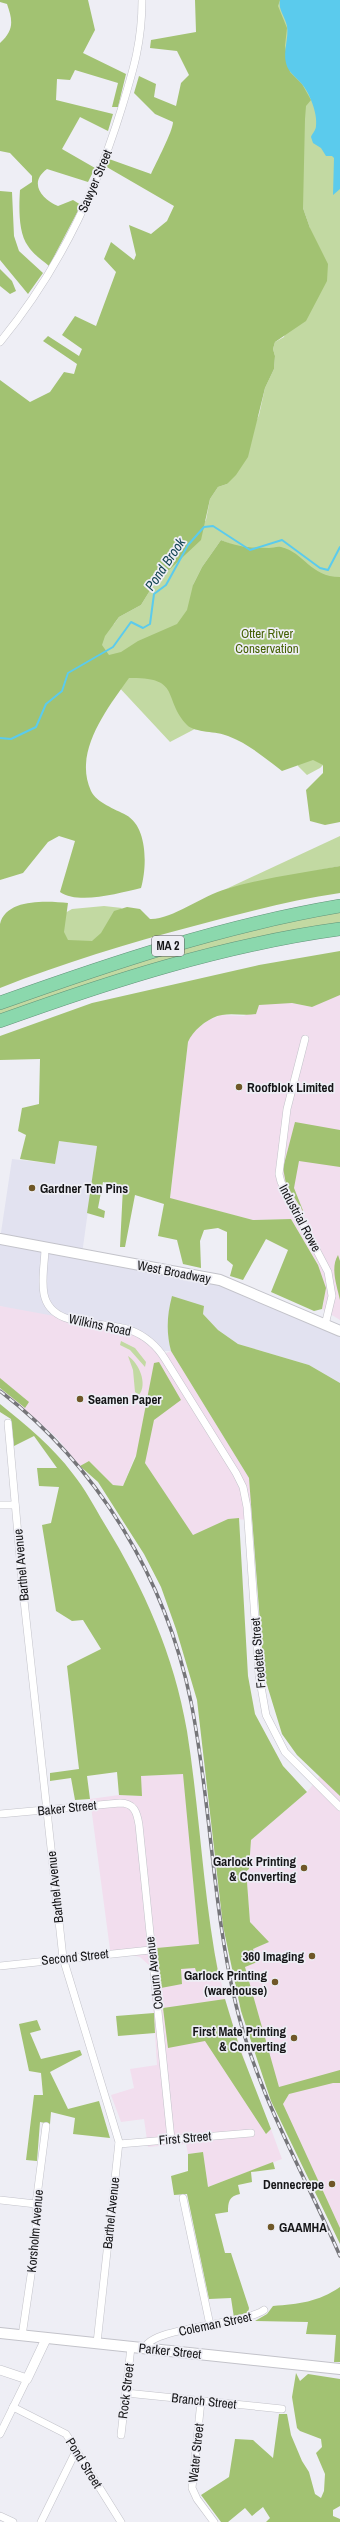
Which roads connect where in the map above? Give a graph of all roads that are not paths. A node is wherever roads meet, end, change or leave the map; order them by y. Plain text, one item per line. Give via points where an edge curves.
1 (142, 0) edge
2 (0, 342) edge
3 (340, 906) edge
4 (340, 929) edge
5 (0, 1003) edge
6 (0, 1021) edge
7 (305, 1039) dead end
8 (0, 1239) edge
9 (45, 1247) junction
10 (325, 1324) junction
11 (340, 1331) edge
12 (8, 1423) dead end
13 (236, 1474) joint
14 (0, 1505) edge
15 (15, 1505) junction
16 (133, 1807) joint
17 (340, 1807) edge
18 (46, 1810) junction
19 (0, 1814) edge
20 (150, 1950) junction
21 (63, 1958) junction
22 (0, 1966) edge
23 (46, 2126) dead end
24 (251, 2133) dead end
25 (171, 2139) junction
26 (119, 2144) junction
27 (183, 2198) dead end
28 (0, 2200) edge
29 (36, 2204) junction
30 (264, 2310) dead end
31 (210, 2325) junction
32 (0, 2333) edge
33 (22, 2336) junction
34 (46, 2339) junction
35 (97, 2343) junction
36 (131, 2347) junction
37 (145, 2348) junction
38 (340, 2369) edge
39 (0, 2370) edge
40 (27, 2379) junction
41 (126, 2393) junction
42 (201, 2401) junction
43 (13, 2407) junction
44 (282, 2409) dead end
45 (0, 2434) edge
46 (121, 2435) dead end
47 (76, 2451) junction
48 (0, 2516) edge
49 (13, 2522) edge
50 (41, 2522) edge
51 (121, 2522) edge
52 (214, 2522) edge

1 - 2 street, Sawyer Street via 142,28 137,61 101,169 59,257
3 - 5 highway, MA 2 via 193,938
4 - 6 highway, MA 2 via 250,945 132,975
7 - 10 street, Industrial Rowe via 288,1109 279,1174 282,1185 328,1272 332,1296
8 - 9 main road, West Broadway
9 - 10 main road, West Broadway via 220,1280
9 - 13 street, Wilkins Road via 44,1289 50,1306 68,1319 131,1330 156,1347
10 - 11 main road, West Broadway
12 - 15 street, Barthel Avenue
13 - 17 street, Fredette Street via 243,1487 247,1507 259,1675 265,1711 285,1752
14 - 15 street
15 - 18 street, Barthel Avenue
16 - 18 street, Baker Street via 120,1803
16 - 20 street, Coburn Avenue via 139,1825
18 - 19 street, Baker Street
18 - 21 street, Barthel Avenue
20 - 21 street, Second Street
20 - 25 street, Coburn Avenue
21 - 22 street, Second Street
21 - 26 street, Barthel Avenue via 116,2127
23 - 29 street, Korsholm Avenue
24 - 25 street, First Street
25 - 26 street, First Street
26 - 35 street, Barthel Avenue
27 - 31 street
28 - 29 street
29 - 33 street, Korsholm Avenue via 36,2241
30 - 31 street, Coleman Street via 247,2318
31 - 37 street, Coleman Street via 157,2338
32 - 33 main road, Parker Street
33 - 34 main road, Parker Street
34 - 35 main road, Parker Street
34 - 40 street
35 - 36 main road, Parker Street
36 - 37 main road, Parker Street
36 - 41 street, Rock Street
37 - 38 main road, Parker Street
39 - 40 street
40 - 43 street
41 - 42 street, Branch Street
41 - 46 street, Rock Street
42 - 44 street, Branch Street
42 - 52 street, Water Street via 192,2488 197,2500
43 - 45 street
43 - 47 street, Pond Street via 64,2433
47 - 50 street
47 - 51 street, Pond Street
48 - 49 street

